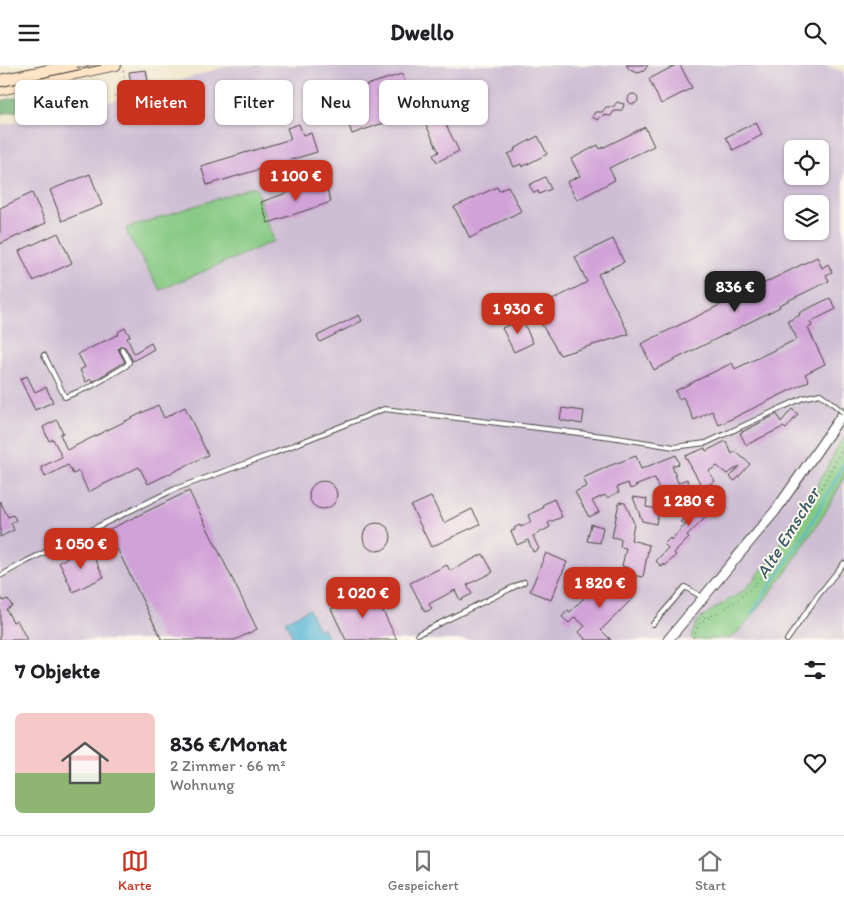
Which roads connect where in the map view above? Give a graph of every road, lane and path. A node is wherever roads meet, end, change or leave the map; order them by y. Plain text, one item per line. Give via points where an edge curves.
1 (73, 65) edge
2 (116, 65) edge
3 (122, 65) edge
4 (0, 80) edge
5 (0, 90) edge
6 (114, 96) dead end
7 (122, 349) dead end
8 (44, 355) dead end
9 (844, 413) edge
10 (844, 445) edge
11 (844, 563) edge
12 (0, 576) edge
13 (524, 583) dead end
14 (704, 598) junction
15 (696, 607) junction
16 (706, 619) junction
17 (653, 624) dead end
18 (418, 634) dead end
19 (668, 640) edge
20 (689, 640) edge
21 (787, 640) edge

1 - 4 main road
2 - 5 main road
3 - 6 path via 128,91
7 - 8 lane via 128,362 126,366 65,397
9 - 12 lane, bridge via 820,394 803,398 706,443 674,447 384,409 175,489
9 - 14 street via 776,510
10 - 16 path via 818,493 772,562 743,596
11 - 21 lane
13 - 18 lane
14 - 15 street
14 - 17 lane via 685,587
15 - 16 path
15 - 19 street
16 - 20 path

